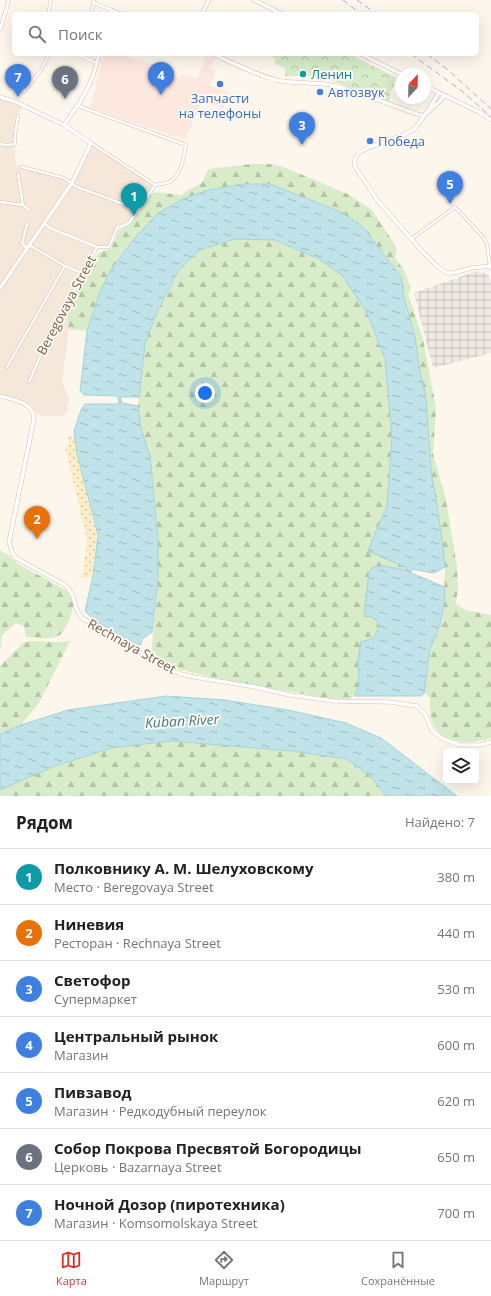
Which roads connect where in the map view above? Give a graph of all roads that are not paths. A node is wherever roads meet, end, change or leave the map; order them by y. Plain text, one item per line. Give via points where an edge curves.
1 (9, 0) edge
2 (51, 0) edge
3 (209, 0) edge
4 (254, 0) edge
5 (94, 1) edge
6 (48, 12) edge
7 (91, 12) edge
8 (110, 12) edge
9 (203, 12) edge
10 (278, 12) edge
11 (0, 27) edge
12 (48, 56) edge
13 (81, 56) edge
14 (99, 56) edge
15 (218, 56) edge
16 (365, 56) edge
17 (97, 63) junction
18 (395, 71) edge
19 (431, 89) edge
20 (24, 92) dead end
21 (439, 93) junction
22 (444, 96) junction
23 (0, 97) edge
24 (78, 106) junction
25 (18, 116) dead end
26 (423, 116) junction
27 (491, 120) edge
28 (64, 124) junction
29 (91, 143) junction
30 (0, 144) edge
31 (22, 167) dead end
32 (18, 174) dead end
33 (72, 183) junction
34 (154, 185) junction
35 (0, 202) edge
36 (23, 205) junction
37 (137, 209) junction
38 (29, 210) dead end
39 (27, 224) dead end
40 (45, 224) junction
41 (411, 239) junction
42 (28, 247) junction
43 (97, 247) junction
44 (65, 266) junction
45 (491, 267) edge
46 (84, 274) junction
47 (0, 288) edge
48 (7, 367) dead end
49 (29, 382) dead end
50 (0, 396) edge
51 (491, 742) edge

1 - 11 street
2 - 6 street
3 - 9 street
4 - 10 main road
5 - 7 street
5 - 8 street
12 - 20 street
13 - 17 street
14 - 17 main road
15 - 26 main road via 275,80 339,86
16 - 18 main road
17 - 24 main road via 88,90
19 - 21 main road
21 - 22 main road
21 - 26 main road
22 - 26 main road
22 - 27 main road
23 - 28 main road
24 - 28 main road
24 - 34 street via 186,145 183,162 175,179
25 - 30 street via 15,144
26 - 41 main road via 415,128 364,151 354,161 355,167 378,201
28 - 29 main road
29 - 33 main road
29 - 34 street
31 - 33 street via 64,178
32 - 36 street
33 - 37 street
33 - 40 main road
34 - 37 street, Beregovaya Street
35 - 36 street
36 - 38 street
37 - 43 street, Beregovaya Street via 129,223 117,228 109,247
39 - 42 street via 22,244
40 - 42 main road
40 - 43 street
41 - 45 main road via 430,260 447,273
41 - 45 street via 455,207 483,237 487,244
42 - 44 street
42 - 47 main road
43 - 46 street, Beregovaya Street
44 - 46 street
44 - 48 street
46 - 49 street, Beregovaya Street via 49,336
50 - 51 main road, Rechnaya Street via 29,407 34,412 9,542 12,552 16,558 72,591 78,613 82,618 160,664 182,674 333,701 389,702 417,706 425,714 432,731 443,739 460,745

